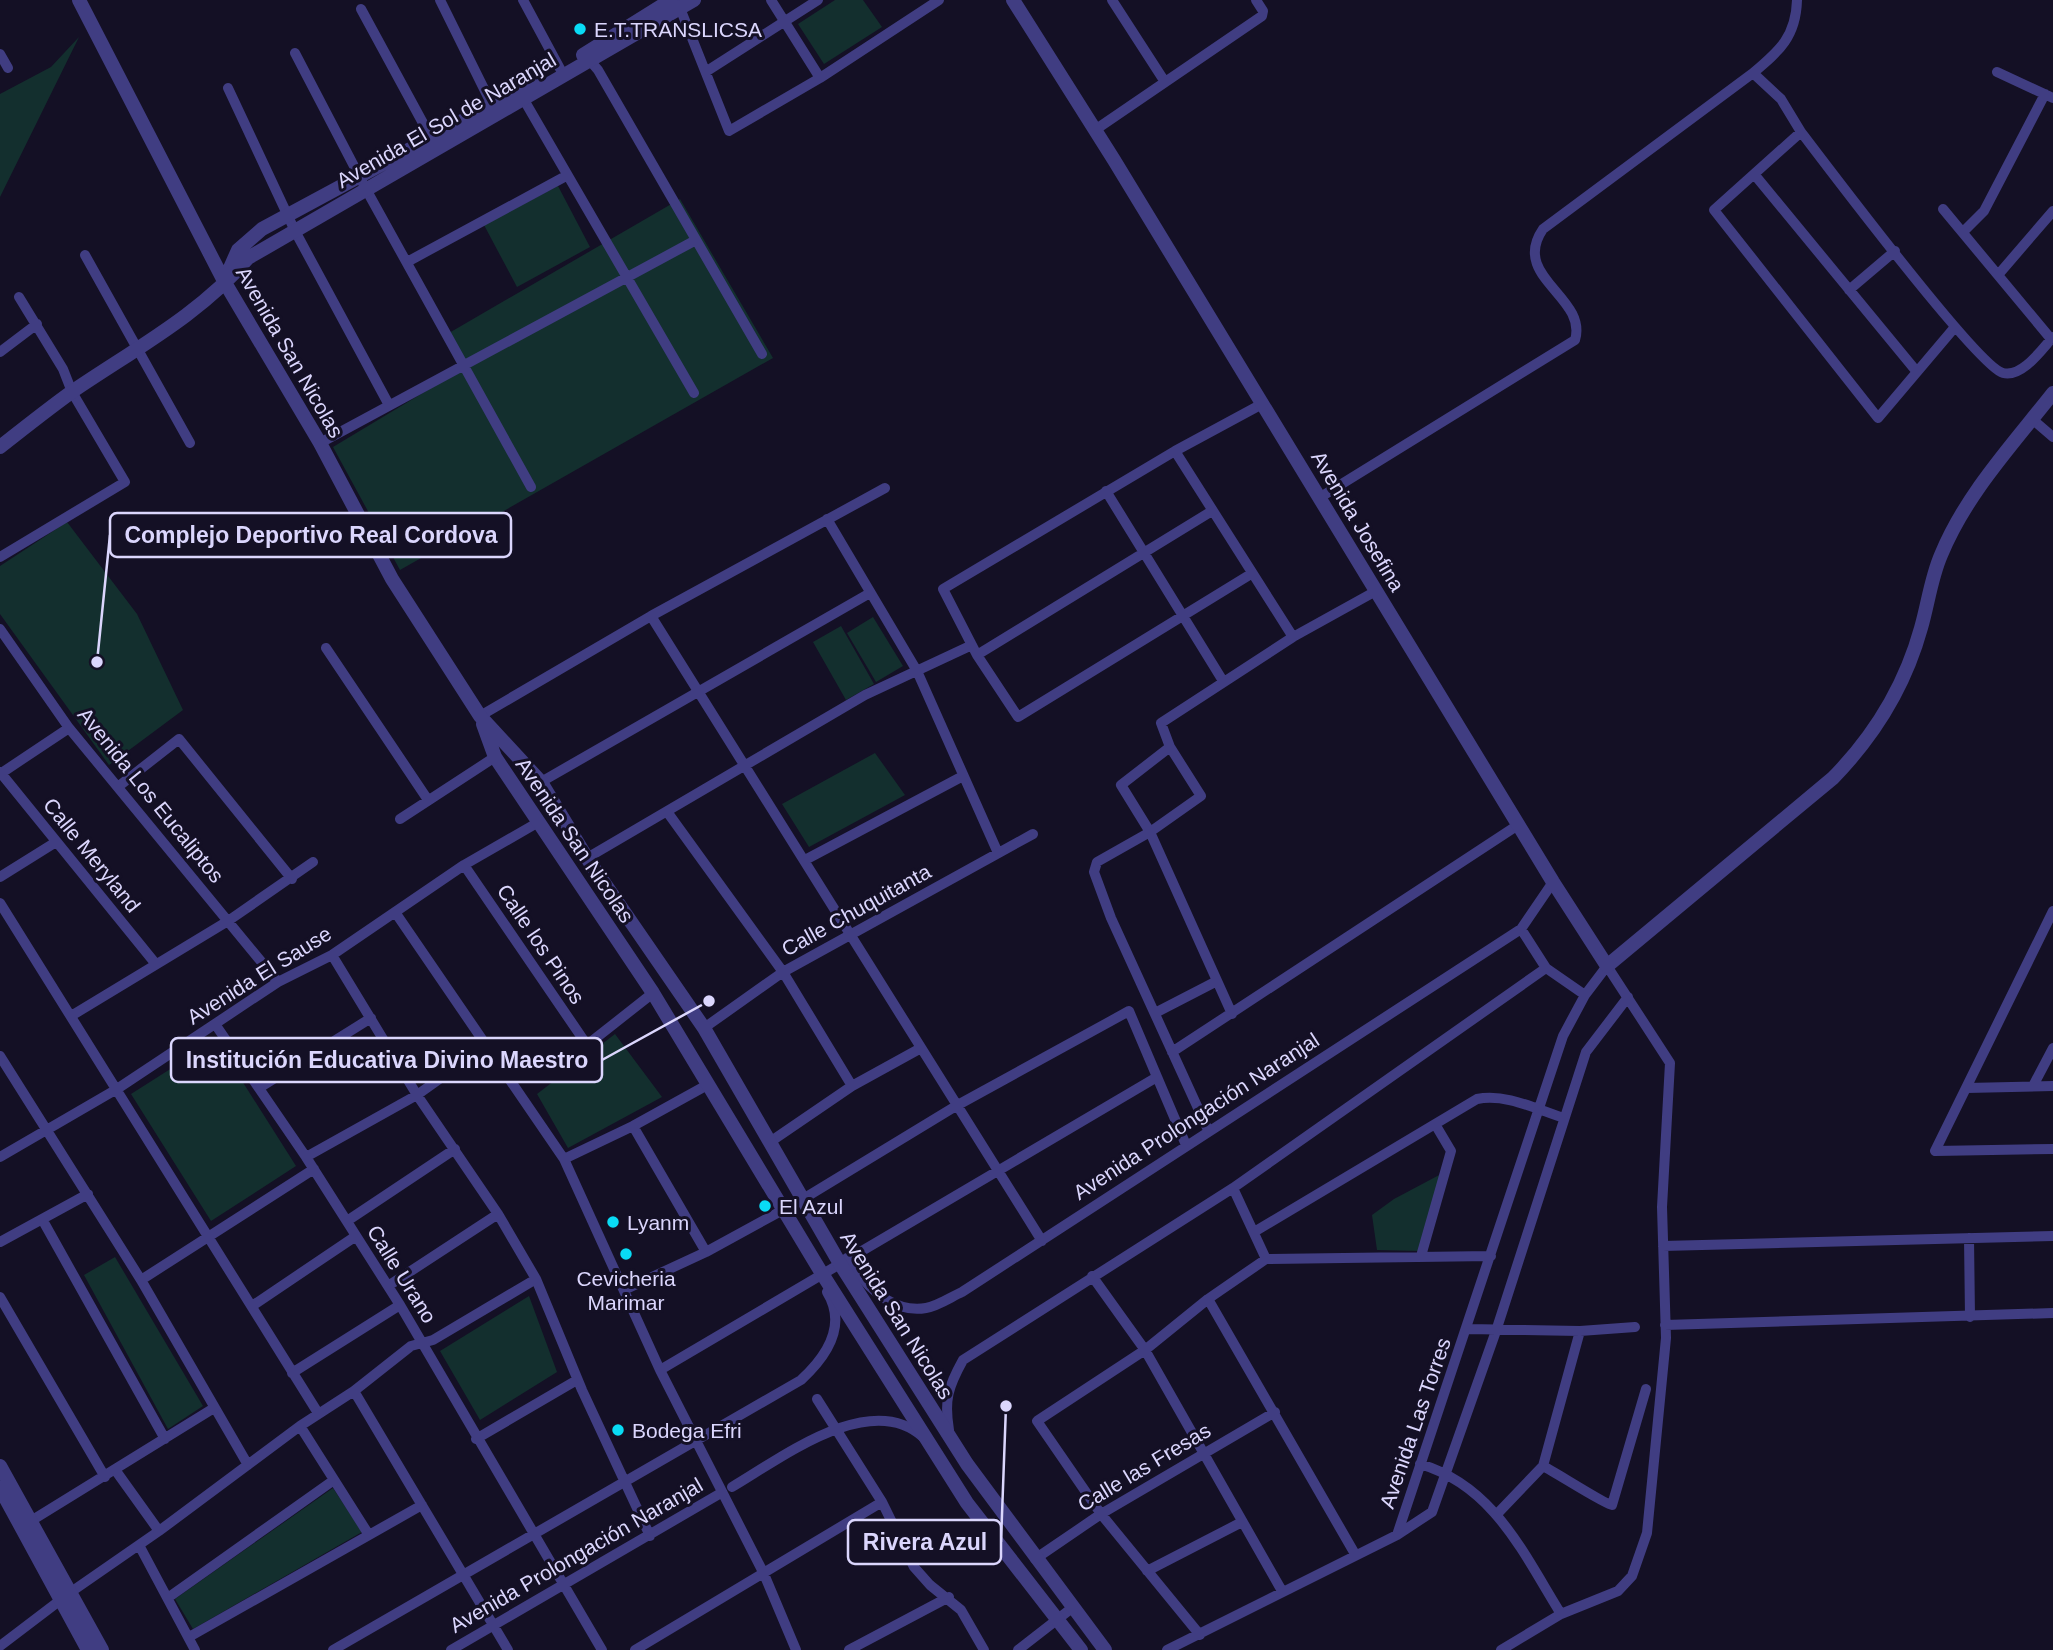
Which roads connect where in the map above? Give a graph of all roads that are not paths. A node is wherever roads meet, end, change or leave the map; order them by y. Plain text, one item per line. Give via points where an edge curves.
1 (79, 0) edge
2 (440, 0) edge
3 (694, 0) edge
4 (771, 0) edge
5 (818, 0) edge
6 (939, 0) edge
7 (1013, 0) edge
8 (1112, 0) edge
9 (1256, 0) edge
10 (1797, 0) edge
11 (528, 2) edge
12 (676, 3) edge
13 (361, 9) dead end
14 (785, 22) junction
15 (295, 53) dead end
16 (0, 54) edge
17 (587, 58) junction
18 (8, 68) dead end
19 (707, 71) junction
20 (562, 72) junction
21 (1997, 72) dead end
22 (1753, 74) junction
23 (820, 78) junction
24 (1165, 82) junction
25 (228, 88) dead end
26 (522, 96) junction
27 (2049, 96) edge
28 (492, 105) junction
29 (1094, 130) junction
30 (1801, 132) junction
31 (430, 136) junction
32 (1754, 174) junction
33 (566, 176) junction
34 (360, 178) junction
35 (367, 191) junction
36 (1943, 209) dead end
37 (2053, 211) edge
38 (288, 216) junction
39 (295, 231) junction
40 (1962, 232) junction
41 (696, 240) junction
42 (1895, 251) junction
43 (85, 255) dead end
44 (407, 262) junction
45 (1998, 275) junction
46 (626, 277) junction
47 (224, 281) junction
48 (1849, 289) junction
49 (19, 297) dead end
50 (37, 324) junction
51 (1955, 327) junction
52 (2052, 338) edge
53 (139, 349) junction
54 (0, 352) edge
55 (762, 354) dead end
56 (464, 365) junction
57 (1917, 372) junction
58 (72, 392) junction
59 (694, 393) dead end
60 (2053, 393) edge
61 (1262, 404) junction
62 (389, 405) junction
63 (2032, 419) junction
64 (2053, 437) edge
65 (190, 443) dead end
66 (320, 443) junction
67 (0, 447) edge
68 (1175, 451) junction
69 (531, 487) dead end
70 (885, 488) dead end
71 (1106, 491) junction
72 (1320, 498) junction
73 (1212, 511) junction
74 (827, 519) junction
75 (1144, 553) junction
76 (0, 557) edge
77 (1251, 573) junction
78 (1376, 591) junction
79 (870, 593) junction
80 (651, 616) junction
81 (1182, 617) junction
82 (0, 629) edge
83 (1293, 637) junction
84 (326, 648) dead end
85 (975, 650) junction
86 (917, 671) junction
87 (1223, 681) junction
88 (699, 692) junction
89 (480, 716) junction
90 (69, 728) junction
91 (1170, 747) junction
92 (495, 757) junction
93 (746, 765) junction
94 (0, 773) edge
95 (963, 776) junction
96 (541, 782) junction
97 (119, 786) junction
98 (428, 800) junction
99 (668, 813) junction
100 (400, 819) dead end
101 (537, 823) junction
102 (1518, 825) junction
103 (1150, 832) junction
104 (1033, 834) dead end
105 (56, 842) junction
106 (998, 853) junction
107 (587, 858) junction
108 (805, 859) junction
109 (313, 862) dead end
110 (464, 865) junction
111 (0, 877) edge
112 (292, 879) junction
113 (1553, 882) junction
114 (0, 903) edge
115 (2053, 911) edge
116 (395, 912) junction
117 (228, 921) junction
118 (1521, 929) junction
119 (850, 933) junction
120 (332, 955) junction
121 (155, 963) junction
122 (1607, 966) junction
123 (1546, 968) junction
124 (783, 972) junction
125 (1217, 981) junction
126 (278, 982) junction
127 (653, 993) junction
128 (1585, 995) junction
129 (1628, 997) junction
130 (1155, 1013) junction
131 (1232, 1014) junction
132 (71, 1016) junction
133 (371, 1018) junction
134 (215, 1024) junction
135 (704, 1028) junction
136 (487, 1045) junction
137 (921, 1048) junction
138 (2053, 1048) edge
139 (1172, 1052) junction
140 (0, 1056) edge
141 (11, 1073) junction
142 (1157, 1077) junction
143 (0, 1079) edge
144 (709, 1084) junction
145 (852, 1086) junction
146 (2033, 1086) junction
147 (2053, 1086) edge
148 (259, 1088) junction
149 (1967, 1088) junction
150 (117, 1089) junction
151 (417, 1095) junction
152 (956, 1106) junction
153 (1538, 1110) junction
154 (1564, 1118) junction
155 (1435, 1124) junction
156 (633, 1126) junction
157 (47, 1129) junction
158 (1208, 1130) junction
159 (770, 1142) junction
160 (1186, 1144) junction
161 (455, 1149) junction
162 (2053, 1149) edge
163 (0, 1157) edge
164 (306, 1157) junction
165 (564, 1159) junction
166 (314, 1169) junction
167 (998, 1172) junction
168 (1233, 1188) junction
169 (88, 1194) junction
170 (803, 1199) junction
171 (784, 1210) junction
172 (498, 1214) junction
173 (43, 1219) junction
174 (347, 1221) junction
175 (1254, 1232) junction
176 (208, 1236) junction
177 (356, 1236) junction
178 (2053, 1236) edge
179 (1969, 1238) junction
180 (1042, 1241) junction
181 (0, 1242) edge
182 (1663, 1246) junction
183 (706, 1252) junction
184 (1422, 1256) junction
185 (1491, 1256) junction
186 (1266, 1259) junction
187 (843, 1260) junction
188 (819, 1273) junction
189 (1093, 1276) junction
190 (537, 1279) junction
191 (141, 1280) junction
192 (388, 1286) junction
193 (624, 1290) junction
194 (0, 1297) edge
195 (1208, 1299) junction
196 (400, 1304) junction
197 (252, 1306) junction
198 (2053, 1313) edge
199 (1970, 1317) junction
200 (1665, 1325) junction
201 (1634, 1327) dead end
202 (1467, 1329) junction
203 (1496, 1331) junction
204 (1580, 1331) junction
205 (422, 1343) junction
206 (1144, 1350) junction
207 (660, 1370) junction
208 (292, 1373) junction
209 (577, 1380) junction
210 (1646, 1390) dead end
211 (354, 1391) junction
212 (817, 1399) dead end
213 (214, 1408) junction
214 (1275, 1412) junction
215 (318, 1413) junction
216 (300, 1426) junction
217 (835, 1427) junction
218 (165, 1438) junction
219 (475, 1439) junction
220 (950, 1439) junction
221 (696, 1441) junction
222 (929, 1443) junction
223 (1203, 1455) junction
224 (1420, 1464) junction
225 (248, 1465) junction
226 (0, 1466) edge
227 (1543, 1466) junction
228 (117, 1471) junction
229 (1448, 1472) junction
230 (104, 1477) junction
231 (334, 1480) junction
232 (625, 1482) junction
233 (733, 1487) dead end
234 (0, 1488) edge
235 (721, 1493) junction
236 (882, 1502) junction
237 (422, 1504) junction
238 (1498, 1513) junction
239 (1101, 1514) junction
240 (1242, 1522) junction
241 (26, 1525) junction
242 (159, 1531) junction
243 (534, 1534) junction
244 (369, 1535) junction
245 (1397, 1535) junction
246 (650, 1536) junction
247 (139, 1545) junction
248 (1355, 1554) junction
249 (1035, 1559) junction
250 (1147, 1571) junction
251 (465, 1574) junction
252 (764, 1574) junction
253 (564, 1587) junction
254 (1282, 1591) junction
255 (66, 1595) junction
256 (169, 1597) junction
257 (949, 1597) junction
258 (1072, 1608) junction
259 (1561, 1615) junction
260 (1055, 1621) junction
261 (495, 1627) junction
262 (1200, 1635) junction
263 (189, 1637) junction
264 (0, 1646) edge
265 (88, 1650) edge
266 (102, 1650) edge
267 (195, 1650) edge
268 (333, 1650) edge
269 (451, 1650) edge
270 (508, 1650) edge
271 (602, 1650) edge
272 (635, 1650) edge
273 (796, 1650) edge
274 (849, 1650) edge
275 (984, 1650) edge
276 (1018, 1650) edge
277 (1081, 1650) edge
278 (1105, 1650) edge
279 (1167, 1650) edge
280 (1501, 1650) edge

1 - 47 street, Avenida San Nicolas
2 - 28 street
3 - 12 street, Avenida El Sol de Naranjal
4 - 14 street
5 - 14 street
6 - 23 street
7 - 29 street, Avenida Josefina
8 - 24 street
9 - 24 street via 1262,16
10 - 22 street via 1796,18 1785,46
11 - 20 street
12 - 17 street, Avenida El Sol de Naranjal
12 - 19 street
13 - 31 street
14 - 19 street
14 - 23 street
15 - 34 street
16 - 18 street
17 - 20 street, Avenida El Sol de Naranjal
17 - 41 street
19 - 23 street via 729,131
20 - 26 street, Avenida El Sol de Naranjal
21 - 27 street
22 - 30 street via 1781,99
22 - 72 street via 1543,229 1534,242 1535,262 1575,319 1575,340
24 - 29 street
25 - 38 street
26 - 28 street, Avenida El Sol de Naranjal
26 - 33 street
26 - 35 street, Avenida El Sol de Naranjal
27 - 40 street via 1984,211
28 - 31 street, Avenida El Sol de Naranjal
29 - 61 street, Avenida Josefina
30 - 32 street
30 - 42 street
31 - 34 street, Avenida El Sol de Naranjal
32 - 48 street
32 - 57 street via 1714,210 1878,418
33 - 44 street
33 - 46 street
34 - 35 street
34 - 38 street, Avenida El Sol de Naranjal
35 - 39 street, Avenida El Sol de Naranjal
35 - 44 street
36 - 40 street
37 - 45 street
38 - 39 street
38 - 47 street, Avenida El Sol de Naranjal via 247,241 232,260
39 - 47 street, Avenida El Sol de Naranjal via 248,258
39 - 62 street
40 - 45 street
41 - 46 street
41 - 55 street
42 - 48 street
42 - 51 street
43 - 53 street
44 - 56 street
45 - 52 street
46 - 56 street
46 - 59 street
47 - 53 street, Avenida El Sol de Naranjal via 206,300
47 - 66 street, Avenida San Nicolas
48 - 57 street
49 - 50 street
50 - 54 street
50 - 58 street
51 - 52 street via 1991,368 2004,374 2022,368
51 - 57 street
53 - 58 street, Avenida El Sol de Naranjal
53 - 65 street
56 - 62 street
56 - 69 street
58 - 67 street, Avenida El Sol de Naranjal
58 - 76 street via 125,482
60 - 63 street
61 - 68 street
61 - 72 street, Avenida Josefina
62 - 66 street
63 - 64 street
63 - 122 street via 1959,519 1940,556 1907,671 1853,757
66 - 89 street, Avenida San Nicolas via 392,579
68 - 71 street
68 - 73 street
70 - 74 street
71 - 75 street
71 - 85 street via 943,589
72 - 78 street, Avenida Josefina
73 - 75 street
73 - 77 street
74 - 79 street
74 - 80 street
75 - 81 street
75 - 85 street
77 - 81 street
77 - 83 street
78 - 83 street
78 - 102 street, Avenida Josefina
79 - 86 street
79 - 88 street
80 - 88 street
80 - 89 street
81 - 85 street via 1018,717
81 - 87 street
82 - 90 street, Avenida Los Eucaliptos
83 - 87 street
84 - 98 street
85 - 86 street
86 - 93 street via 865,695
86 - 95 street
87 - 91 street via 1163,720 1161,727
88 - 93 street
88 - 96 street
89 - 92 street, Avenida San Nicolas
89 - 96 street, Avenida San Nicolas
90 - 94 street
90 - 97 street, Avenida Los Eucaliptos
91 - 103 street via 1121,785
91 - 103 street via 1201,796
92 - 98 street
92 - 101 street, Avenida San Nicolas
93 - 99 street
93 - 108 street
94 - 105 street, Calle Meryland
95 - 106 street
95 - 108 street
96 - 107 street, Avenida San Nicolas
97 - 112 street via 179,738
97 - 117 street, Avenida Los Eucaliptos
98 - 100 street
99 - 107 street
99 - 124 street
101 - 110 street, Avenida El Sause
101 - 127 street, Avenida San Nicolas
102 - 113 street, Avenida Josefina
102 - 131 street
103 - 125 street
103 - 130 street via 1097,862 1094,873
104 - 106 street, Calle Chuquitanta
105 - 111 street
105 - 121 street, Calle Meryland
106 - 119 street, Calle Chuquitanta
107 - 135 street, Avenida San Nicolas
108 - 119 street
109 - 112 street
110 - 116 street, Avenida El Sause
110 - 127 street, Calle los Pinos via 587,1045
112 - 117 street
113 - 118 street, Avenida Prolongación Naranjal
113 - 122 street, Avenida Josefina
114 - 132 street
115 - 149 street
116 - 120 street, Avenida El Sause
116 - 136 street
117 - 121 street
117 - 126 street, Avenida Los Eucaliptos
118 - 123 street
118 - 158 street, Avenida Prolongación Naranjal
119 - 124 street, Calle Chuquitanta
119 - 137 street
120 - 126 street, Avenida El Sause
120 - 133 street
121 - 132 street
122 - 128 street, Avenida Las Torres
122 - 129 street, Avenida Josefina
123 - 128 street
123 - 168 street
124 - 135 street, Calle Chuquitanta
124 - 145 street
125 - 130 street
125 - 131 street
126 - 134 street, Avenida El Sause
127 - 144 street, Avenida San Nicolas
128 - 153 street, Avenida Las Torres via 1563,1036
129 - 154 street, Avenida Las Torres via 1586,1052
129 - 182 street, Avenida Josefina via 1670,1063
130 - 139 street
131 - 139 street
132 - 150 street
133 - 148 street
133 - 151 street
134 - 148 street, Calle Urano
134 - 150 street, Avenida El Sause
135 - 159 street, Avenida San Nicolas
136 - 151 street
136 - 165 street
137 - 145 street
137 - 152 street
138 - 146 street
139 - 158 street
140 - 141 street
141 - 143 street
141 - 157 street
142 - 152 street via 1129,1011
142 - 160 street
142 - 167 street
144 - 156 street
144 - 171 street, Avenida San Nicolas
145 - 159 street
146 - 147 street
146 - 149 street
148 - 164 street, Calle Urano
149 - 162 street via 1935,1151
150 - 157 street, Avenida El Sause
150 - 176 street
151 - 161 street
151 - 164 street
152 - 167 street
152 - 170 street
153 - 154 street
153 - 155 street via 1491,1096
153 - 185 street, Avenida Las Torres
154 - 203 street, Avenida Las Torres
155 - 175 street
155 - 184 street via 1451,1151
156 - 165 street
156 - 183 street
157 - 163 street, Avenida El Sause
157 - 169 street
158 - 160 street, Avenida Prolongación Naranjal
159 - 170 street, Avenida San Nicolas
160 - 180 street, Avenida Prolongación Naranjal
161 - 172 street
161 - 174 street
164 - 166 street, Calle Urano
165 - 193 street
166 - 174 street, Calle Urano
166 - 176 street
167 - 180 street
167 - 187 street
168 - 175 street
168 - 189 street
169 - 173 street
169 - 191 street
170 - 171 street
170 - 187 street, Avenida San Nicolas
171 - 183 street
171 - 188 street, Avenida San Nicolas
172 - 190 street
172 - 192 street
173 - 181 street
173 - 218 street
174 - 177 street, Calle Urano
175 - 186 street
176 - 191 street
176 - 197 street
177 - 192 street, Calle Urano
177 - 197 street
178 - 179 street
179 - 182 street
179 - 199 street
180 - 187 street, Avenida Prolongación Naranjal via 962,1292 927,1308 889,1301
182 - 200 street
183 - 193 street
184 - 185 street
184 - 186 street
185 - 202 street, Avenida Las Torres
186 - 195 street
187 - 188 street
187 - 220 street, Avenida San Nicolas
188 - 207 street
188 - 221 street via 835,1320 831,1345 820,1362 778,1396
188 - 222 street, Avenida San Nicolas
189 - 206 street
189 - 220 street via 962,1360 948,1385 945,1410
190 - 205 street
190 - 209 street
191 - 213 street
192 - 196 street, Calle Urano
193 - 207 street
194 - 230 street
195 - 206 street
195 - 214 street
196 - 205 street, Calle Urano
196 - 208 street
197 - 208 street
198 - 199 street
199 - 200 street
200 - 259 street via 1644,1548 1632,1576 1618,1591
201 - 204 street
202 - 203 street
202 - 224 street, Avenida Las Torres
203 - 204 street
203 - 229 street, Avenida Las Torres
204 - 227 street
205 - 211 street via 411,1346
205 - 219 street, Calle Urano
206 - 223 street
206 - 239 street via 1037,1421
207 - 221 street
208 - 215 street
209 - 219 street
209 - 232 street
210 - 227 street via 1612,1505
211 - 215 street
211 - 237 street
212 - 217 street
213 - 218 street
213 - 225 street
214 - 223 street, Calle las Fresas
214 - 248 street
215 - 216 street
216 - 225 street
216 - 231 street
217 - 222 street, Avenida Prolongación Naranjal via 886,1422 910,1427
217 - 233 street, Avenida Prolongación Naranjal
217 - 236 street
218 - 228 street
219 - 243 street, Calle Urano
220 - 249 street, Avenida San Nicolas
221 - 232 street
221 - 235 street
222 - 260 street, Avenida San Nicolas via 967,1503
223 - 239 street, Calle las Fresas
223 - 240 street
224 - 229 street
224 - 245 street, Avenida Las Torres
225 - 242 street
226 - 241 street
227 - 238 street
228 - 230 street
228 - 242 street
229 - 238 street
229 - 245 street, Avenida Las Torres via 1432,1512
230 - 241 street
231 - 244 street
231 - 256 street
232 - 243 street
232 - 246 street
234 - 241 street
235 - 246 street, Avenida Prolongación Naranjal
235 - 252 street
236 - 252 street
236 - 257 street via 914,1567
237 - 244 street
237 - 251 street
238 - 259 street
239 - 249 street, Calle las Fresas
239 - 250 street
240 - 250 street
240 - 254 street
241 - 255 street
242 - 247 street
243 - 251 street
243 - 253 street, Calle Urano
244 - 263 street
245 - 248 street
246 - 253 street, Avenida Prolongación Naranjal
247 - 255 street
247 - 256 street
248 - 254 street
249 - 258 street, Avenida San Nicolas
250 - 262 street
251 - 261 street
251 - 268 street
252 - 272 street
252 - 273 street
253 - 261 street, Avenida Prolongación Naranjal
253 - 271 street, Calle Urano
254 - 262 street
255 - 264 street
255 - 265 street
255 - 266 street
256 - 263 street
257 - 274 street
257 - 275 street
258 - 260 street
258 - 278 street, Avenida San Nicolas
259 - 280 street
260 - 276 street
260 - 277 street, Avenida San Nicolas
261 - 269 street, Avenida Prolongación Naranjal
261 - 270 street
262 - 279 street
263 - 267 street

